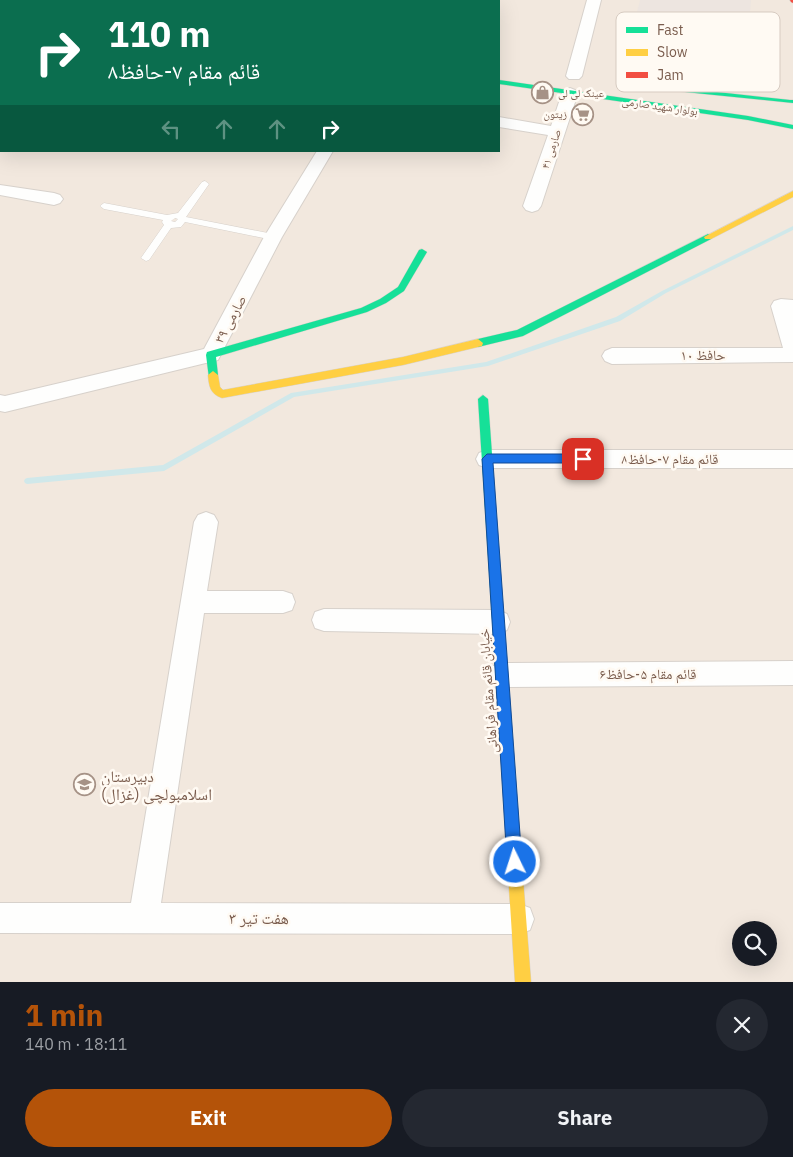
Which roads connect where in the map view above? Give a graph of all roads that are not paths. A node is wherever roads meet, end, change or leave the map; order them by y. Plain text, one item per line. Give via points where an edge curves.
1 (594, 0) edge
2 (575, 76) dead end
3 (500, 82) edge
4 (570, 92) junction
5 (685, 92) edge
6 (790, 114) edge
7 (500, 122) edge
8 (557, 132) junction
9 (325, 152) edge
10 (205, 184) dead end
11 (0, 190) edge
12 (793, 194) edge
13 (54, 199) dead end
14 (104, 206) dead end
15 (532, 206) dead end
16 (182, 218) junction
17 (169, 221) junction
18 (273, 238) junction
19 (422, 252) dead end
20 (146, 258) dead end
21 (793, 307) edge
22 (793, 348) edge
23 (212, 355) junction
24 (793, 355) edge
25 (612, 356) dead end
26 (483, 399) dead end
27 (2, 409) edge
28 (487, 459) junction
29 (793, 459) edge
30 (206, 522) dead end
31 (194, 602) junction
32 (283, 602) dead end
33 (324, 620) dead end
34 (498, 622) junction
35 (793, 672) edge
36 (502, 675) junction
37 (0, 918) edge
38 (144, 918) junction
39 (518, 919) junction
40 (523, 982) edge

1 - 2 street
3 - 4 street, بولوار شهید صارمی
4 - 6 street, بولوار شهید صارمی via 748,118
4 - 8 street, صارمی ۴۱
5 - 6 street, بولوار شهید صارمی
7 - 8 street
8 - 15 street, صارمی ۴۱
9 - 18 street, صارمی ۳۹
10 - 16 lane
11 - 13 street
12 - 23 street via 520,332 403,361 222,394 214,387
14 - 17 lane
16 - 17 lane via 174,215
16 - 18 lane
17 - 20 lane
18 - 23 street, صارمی ۳۹
19 - 23 street via 401,289 383,301 364,310
21 - 22 street via 781,306
23 - 27 street, صارمی ۳۹
24 - 25 street, حافظ ۱۰
26 - 28 street, خیابان قائم مقام فراهانی
28 - 29 street, قائم مقام ۷-حافظ۸
28 - 34 street, خیابان قائم مقام فراهانی
30 - 31 street
31 - 32 street
31 - 38 street
33 - 34 street
34 - 36 street, خیابان قائم مقام فراهانی
35 - 36 street, قائم مقام ۵-حافظ۶
36 - 39 street, خیابان قائم مقام فراهانی
37 - 38 street, هفت تیر ۳
38 - 39 street, هفت تیر ۳
39 - 40 street, خیابان قائم مقام فراهانی

